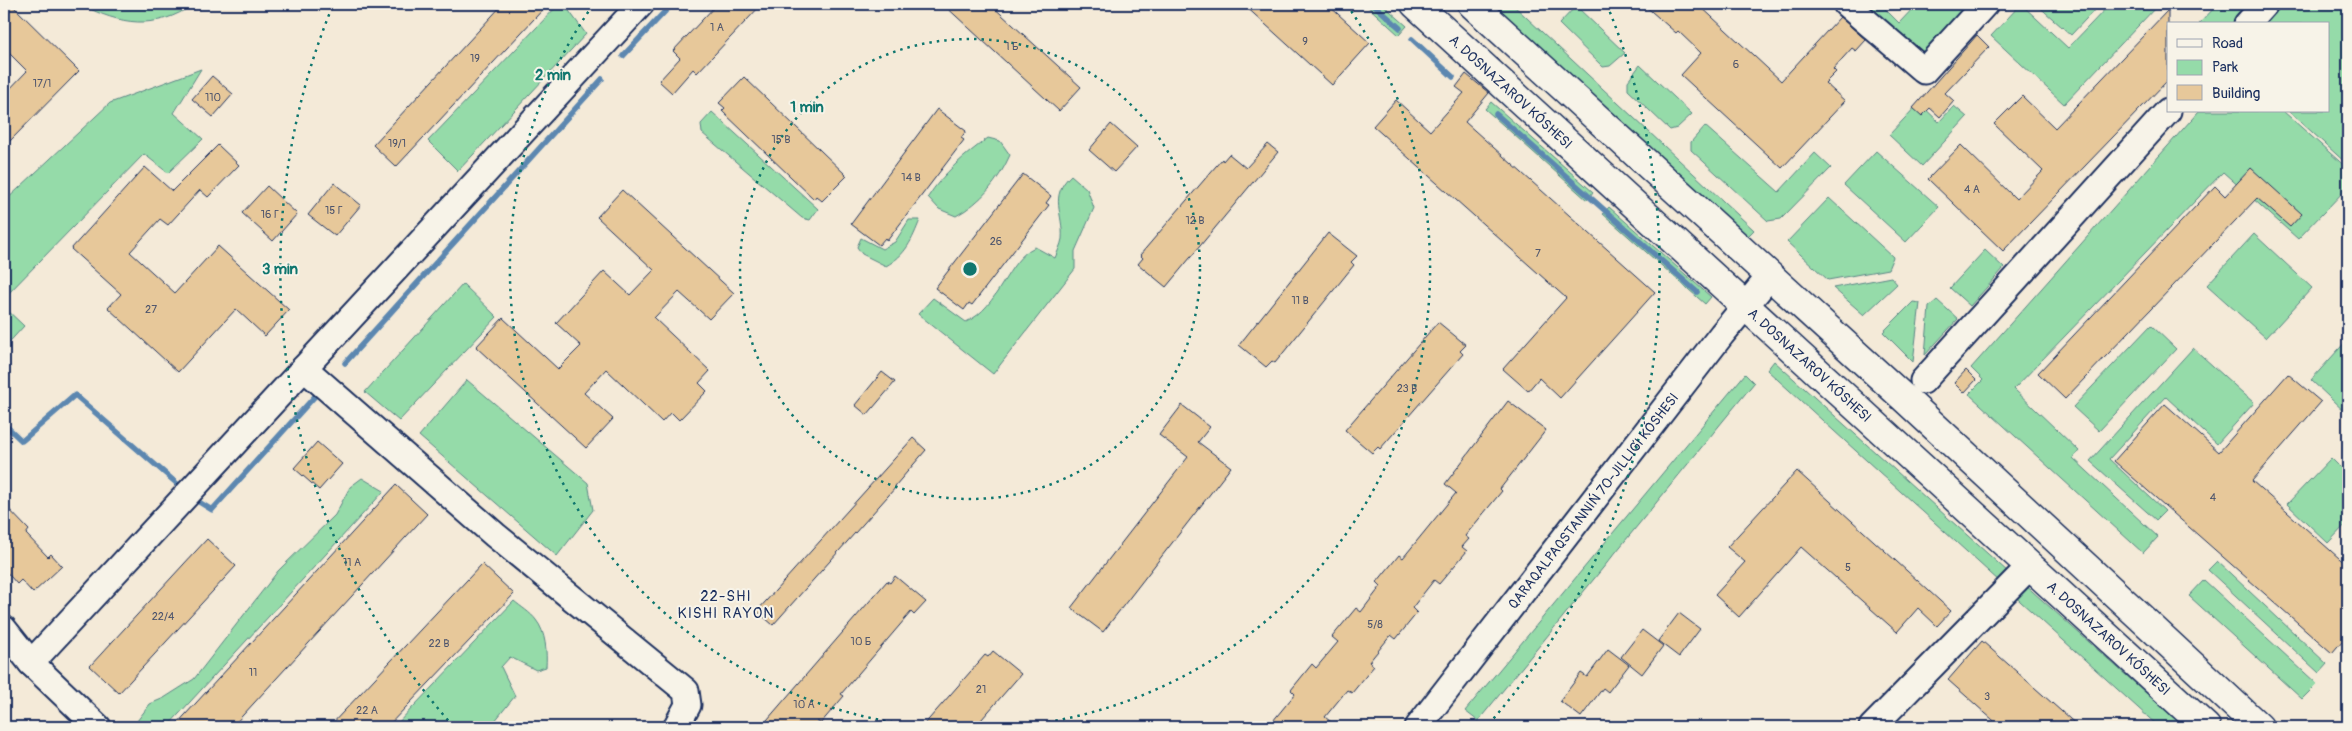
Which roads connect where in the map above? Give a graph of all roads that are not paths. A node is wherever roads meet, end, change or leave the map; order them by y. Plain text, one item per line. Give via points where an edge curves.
1 (641, 4) edge
2 (1415, 4) edge
3 (1472, 4) edge
4 (1846, 4) edge
5 (1985, 4) edge
6 (2265, 4) edge
7 (2249, 22) edge
8 (2167, 112) edge
9 (1744, 251) junction
10 (1770, 276) junction
11 (1716, 281) junction
12 (1744, 306) junction
13 (1814, 317) junction
14 (1792, 349) junction
15 (304, 368) junction
16 (1924, 381) dead end
17 (2029, 567) junction
18 (4, 628) edge
19 (32, 663) junction
20 (98, 727) edge
21 (676, 727) edge
22 (1418, 727) edge
23 (1872, 727) edge
24 (2206, 727) edge
25 (2259, 727) edge

1 - 15 street
2 - 11 main road, A. DOSNAZAROV KÓSHESI
3 - 9 main road
4 - 5 street via 1924,71
6 - 7 street
8 - 16 street
9 - 10 main road
9 - 11 main road via 1733,276
10 - 12 street
10 - 13 main road
11 - 12 main road, A. DOSNAZAROV KÓSHESI
12 - 14 main road, A. DOSNAZAROV KÓSHESI
12 - 22 street
13 - 14 main road via 1804,317 1791,328
13 - 25 main road
14 - 17 main road, A. DOSNAZAROV KÓSHESI
15 - 19 street
15 - 21 street via 495,535 686,691 688,704
17 - 23 street
17 - 24 main road, A. DOSNAZAROV KÓSHESI
18 - 19 street
19 - 20 street

